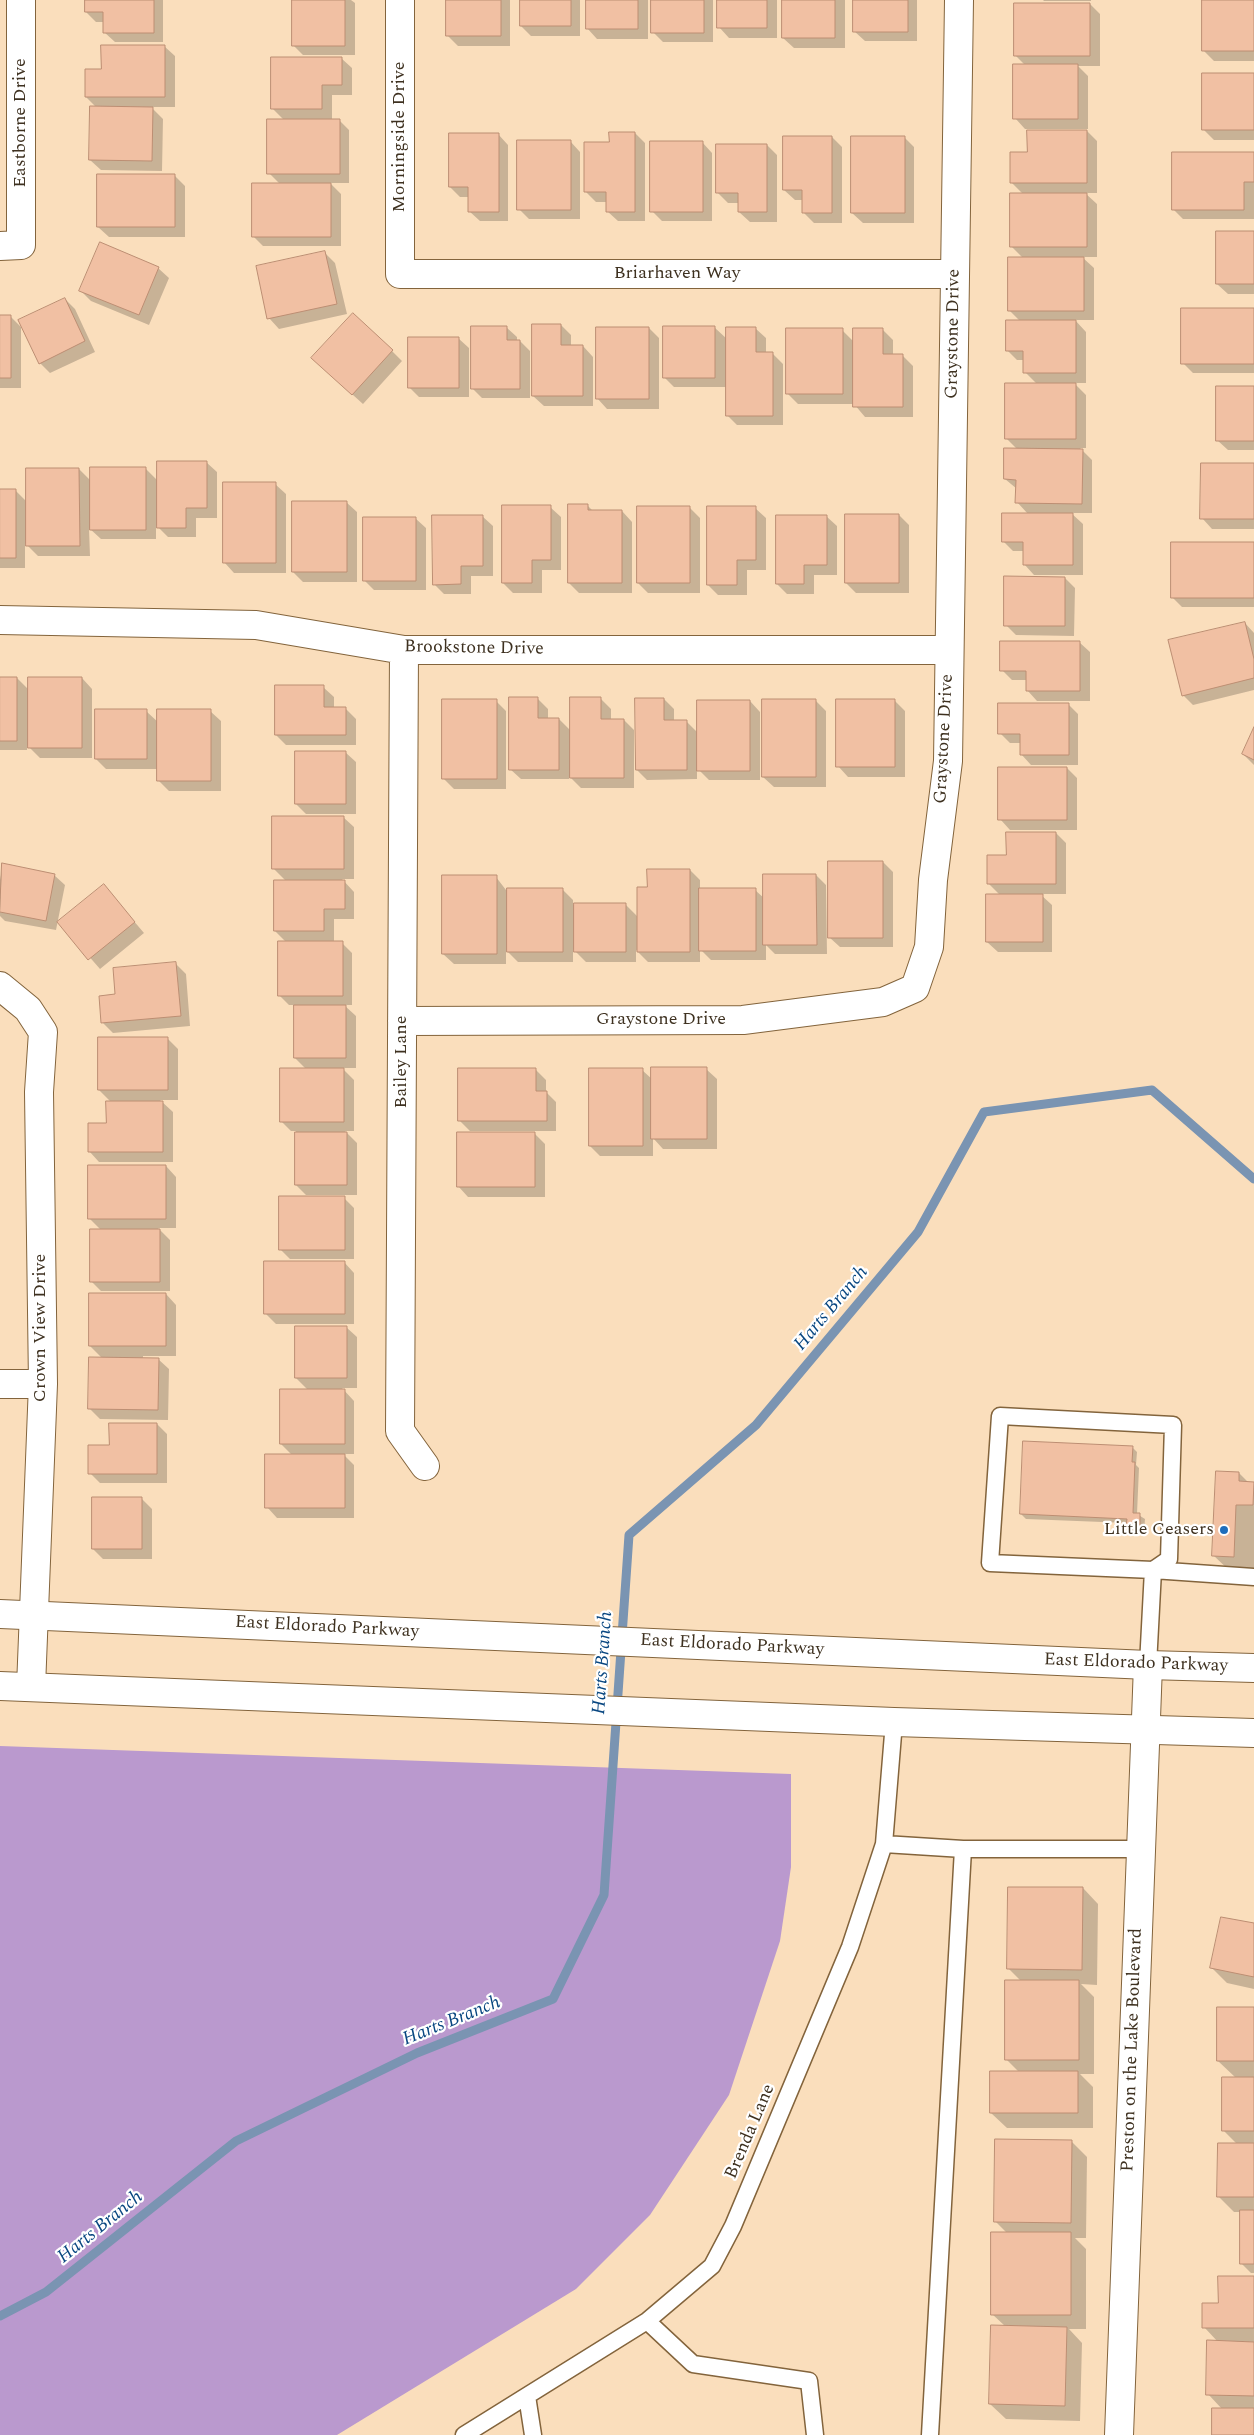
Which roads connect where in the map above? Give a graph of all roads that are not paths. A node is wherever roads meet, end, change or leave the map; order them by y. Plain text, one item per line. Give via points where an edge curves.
1 (21, 0) edge
2 (400, 0) edge
3 (959, 0) edge
4 (10, 246) edge
5 (400, 274) joint
6 (955, 274) junction
7 (0, 620) edge
8 (404, 650) junction
9 (949, 650) junction
10 (0, 986) edge
11 (402, 1022) junction
12 (0, 1384) edge
13 (43, 1384) junction
14 (425, 1466) dead end
15 (1153, 1570) junction
16 (1254, 1576) edge
17 (0, 1614) edge
18 (33, 1615) junction
19 (1148, 1666) junction
20 (1254, 1668) edge
21 (0, 1686) edge
22 (31, 1687) junction
23 (894, 1722) junction
24 (1146, 1729) junction
25 (1254, 1733) edge
26 (884, 1844) junction
27 (963, 1849) junction
28 (1141, 1849) junction
29 (647, 2320) junction
30 (527, 2396) junction
31 (464, 2435) edge
32 (533, 2435) edge
33 (815, 2435) edge
34 (930, 2435) edge
35 (1119, 2435) edge

1 - 4 street, Eastborne Drive
2 - 5 street, Morningside Drive
3 - 6 street, Graystone Drive
5 - 6 street, Briarhaven Way
6 - 9 street, Graystone Drive
7 - 8 street, Brookstone Drive via 256,625
8 - 9 street, Brookstone Drive
8 - 11 street, Bailey Lane
9 - 11 street, Graystone Drive via 948,761 933,880 930,947 915,988 883,1002 743,1020
10 - 13 street, Crown View Drive via 28,1009 43,1032 39,1092
11 - 14 street, Bailey Lane via 400,1431
12 - 13 street
13 - 18 street, Crown View Drive
15 - 15 lane via 1169,1559 1173,1425 1000,1416 990,1562
15 - 16 lane
15 - 19 lane
17 - 18 street, East Eldorado Parkway
18 - 19 street, East Eldorado Parkway
18 - 22 street, Crown View Drive
19 - 20 street, East Eldorado Parkway
19 - 24 street, Preston on the Lake Boulevard
21 - 22 street
22 - 23 street
23 - 24 street
23 - 26 lane, Brenda Lane
24 - 25 street
24 - 28 street, Preston on the Lake Boulevard
26 - 27 lane
26 - 29 lane, Brenda Lane via 850,1947 732,2226 712,2266
27 - 28 lane
27 - 34 lane
28 - 35 street, Preston on the Lake Boulevard
29 - 30 lane, Brenda Lane
29 - 33 lane via 693,2364 809,2381
30 - 31 lane, Brenda Lane
30 - 32 lane

